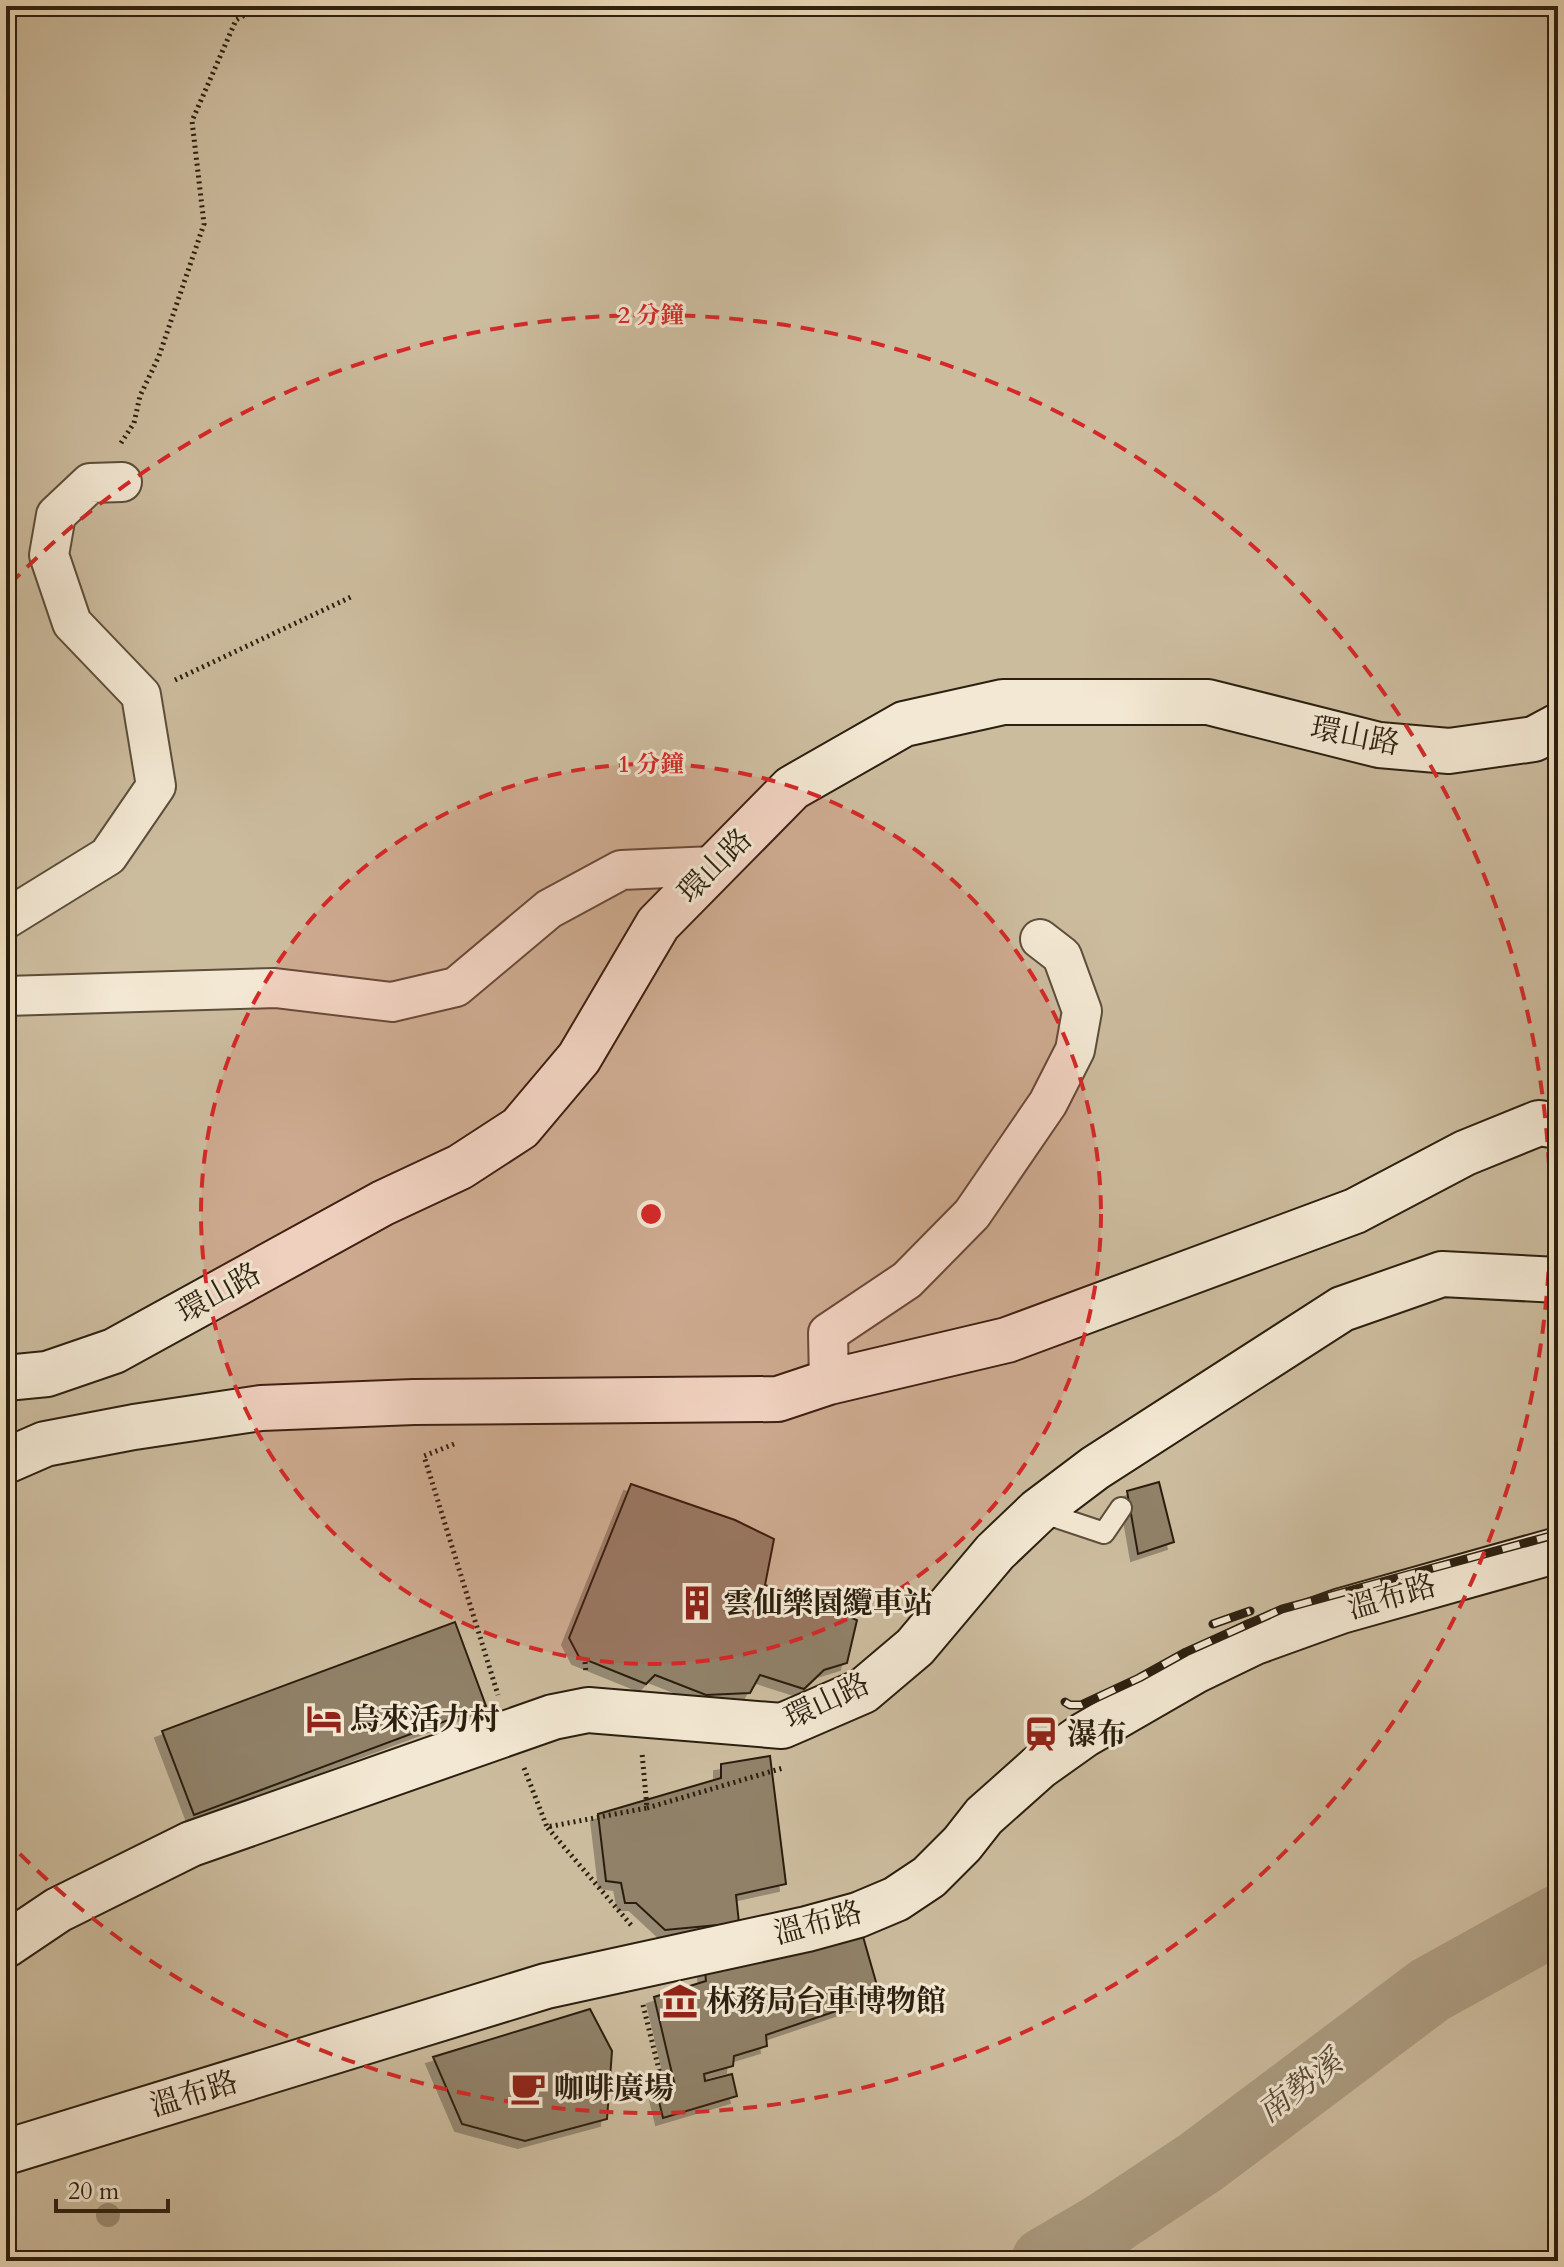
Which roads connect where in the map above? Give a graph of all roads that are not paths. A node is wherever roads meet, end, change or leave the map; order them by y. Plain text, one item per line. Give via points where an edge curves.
1 (122, 482) road end
2 (1558, 726) edge
3 (714, 866) junction
4 (6, 919) edge
5 (1040, 939) dead end
6 (6, 996) edge
7 (1558, 1126) edge
8 (1558, 1280) edge
9 (6, 1378) edge
10 (829, 1382) junction
11 (6, 1461) edge
12 (1121, 1508) dead end
13 (1038, 1511) junction
14 (1558, 1550) edge
15 (6, 1945) edge
16 (6, 2152) edge

1 - 4 street via 90,483 56,515 49,555 72,623 141,695 156,786 108,856
2 - 3 street, 環山路 via 1534,739 1449,751 1379,745 1208,702 1003,702 904,724 792,788
3 - 6 street via 621,870 549,909 456,987 392,1002 275,988
3 - 9 street, 環山路 via 658,924 579,1058 520,1128 460,1167 383,1203 114,1351 47,1374
5 - 10 street via 1062,956 1082,1011 1075,1050 1048,1103 972,1214 907,1280 828,1333
7 - 10 street via 1539,1123 1465,1153 1355,1211 1007,1340
8 - 13 street, 環山路 via 1442,1274 1342,1309 1095,1468
10 - 11 street via 778,1399 261,1408 45,1444
12 - 13 lane via 1104,1533
13 - 15 street, 環山路 via 995,1552 915,1647 863,1691 782,1726 588,1710 553,1717 191,1844 58,1910
14 - 16 street, 溫布路 via 1341,1611 1255,1642 1195,1671 1039,1767 984,1816 929,1877 858,1915 546,1986

